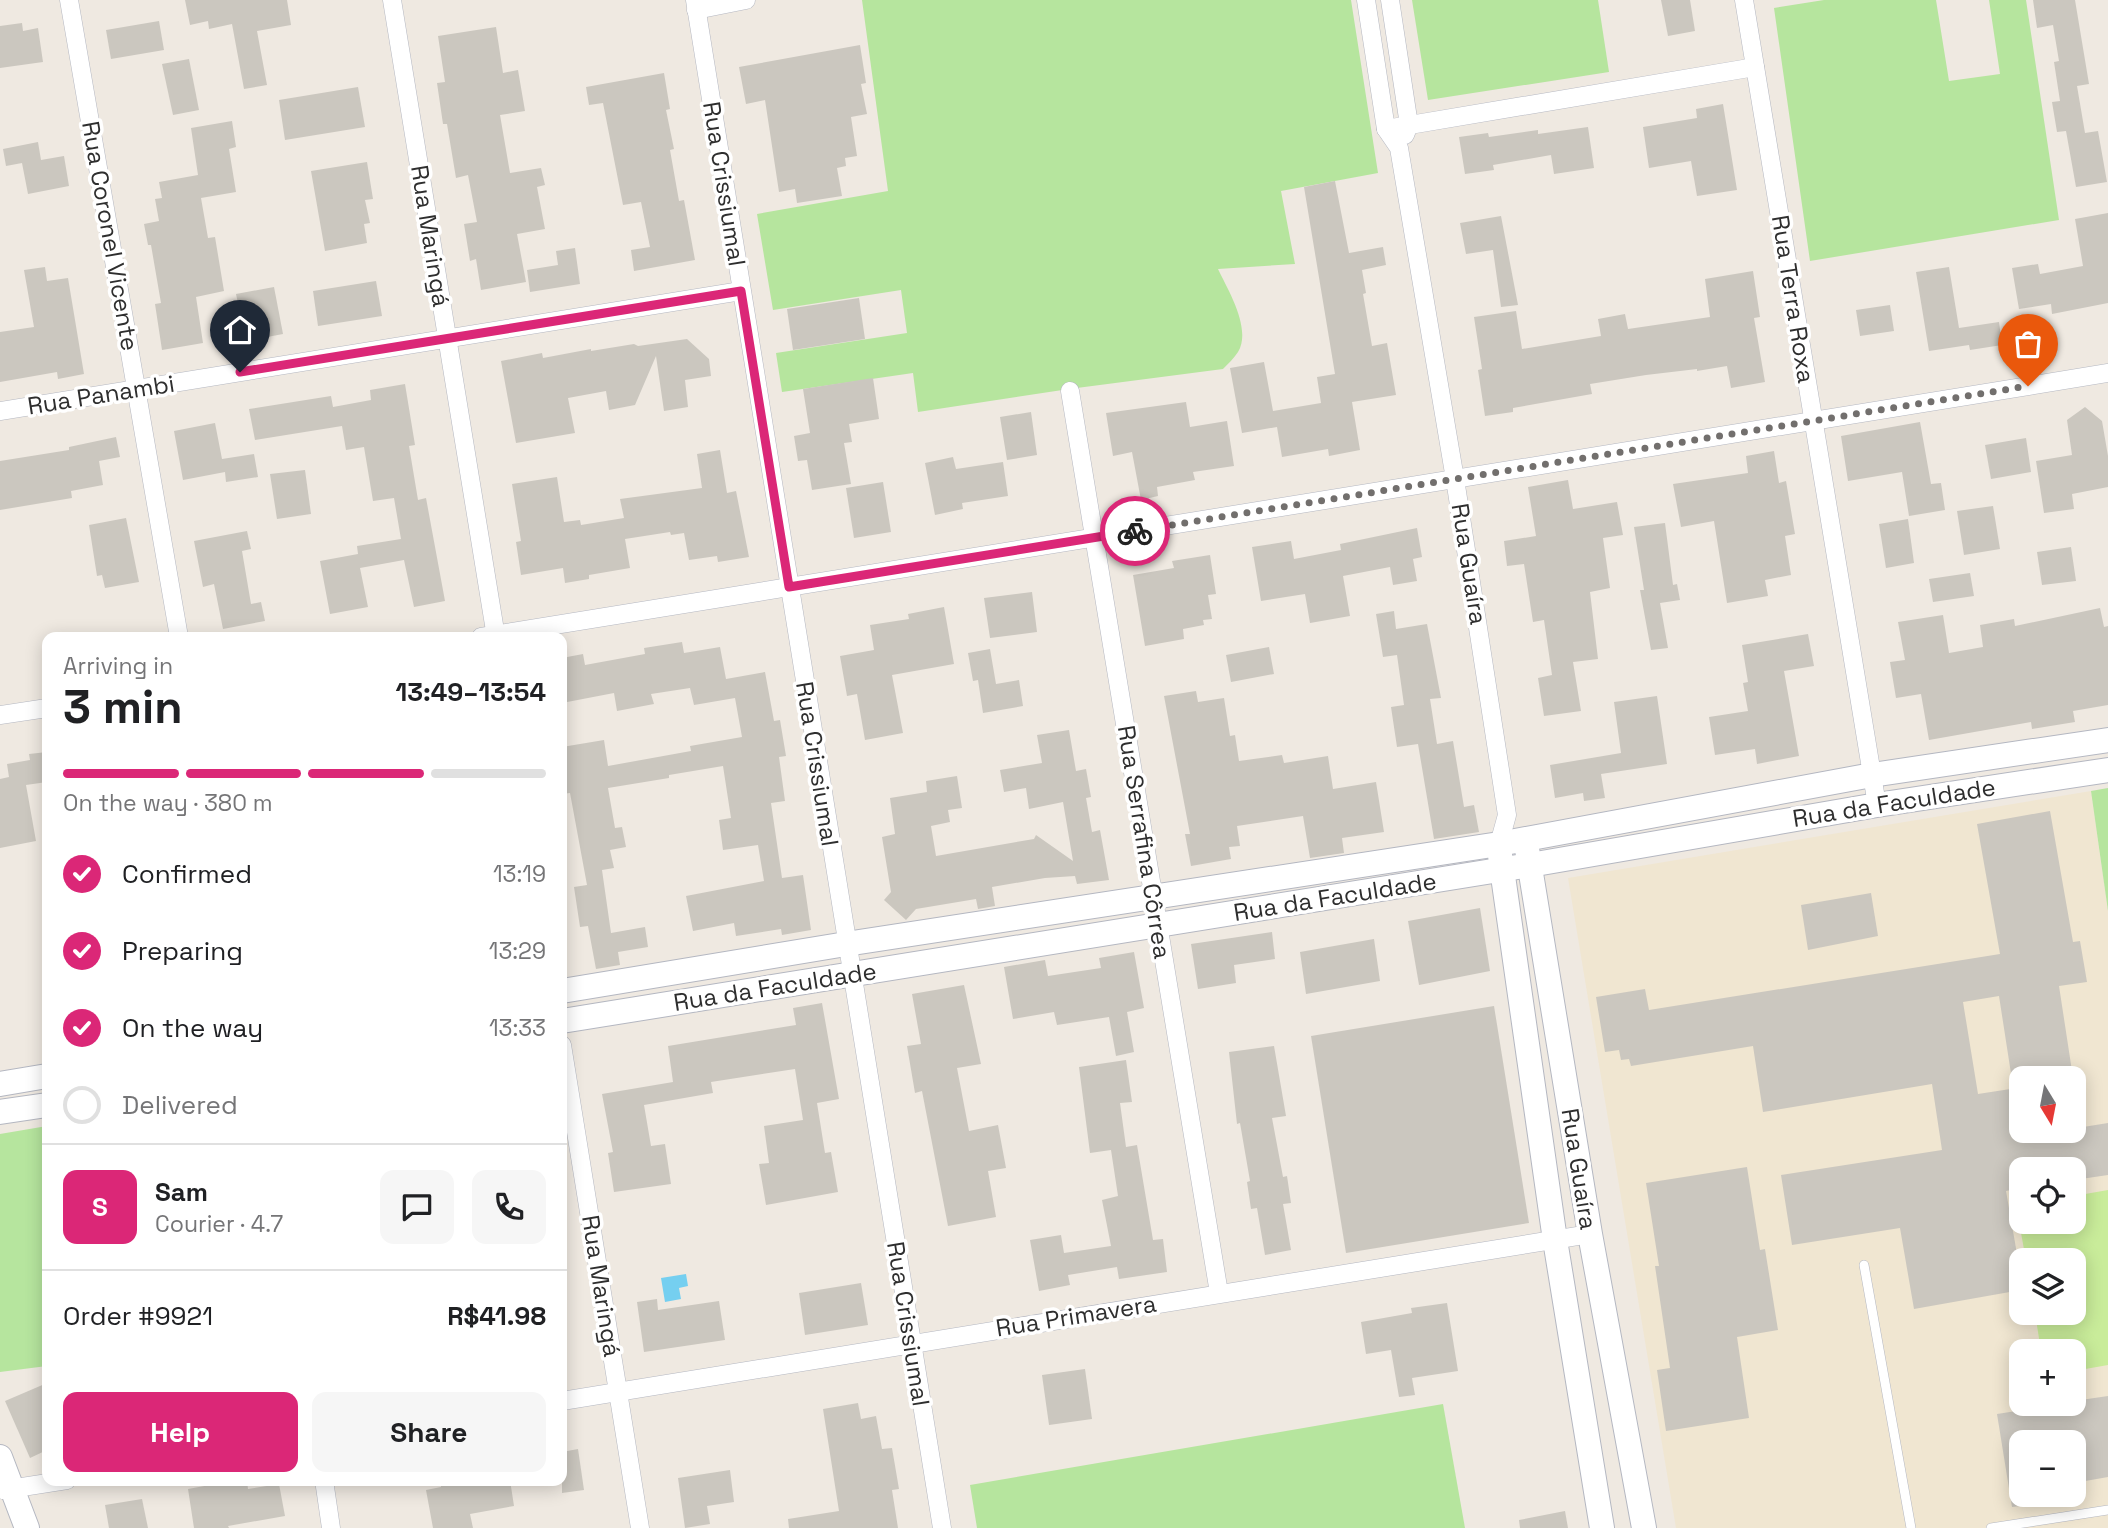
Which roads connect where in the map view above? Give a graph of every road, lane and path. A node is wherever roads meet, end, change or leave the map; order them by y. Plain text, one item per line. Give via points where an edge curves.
1 (69, 0) edge
2 (392, 0) edge
3 (746, 0) edge
4 (1366, 0) edge
5 (1390, 0) edge
6 (1744, 0) edge
7 (696, 5) edge
8 (1755, 67) junction
9 (1409, 125) junction
10 (1385, 129) junction
11 (1399, 148) junction
12 (741, 291) junction
13 (447, 339) junction
14 (2108, 373) edge
15 (136, 389) junction
16 (1070, 391) dead end
17 (0, 411) edge
18 (1813, 421) junction
19 (1455, 479) junction
20 (1094, 538) junction
21 (789, 587) junction
22 (178, 632) edge
23 (490, 632) edge
24 (515, 632) edge
25 (42, 709) edge
26 (0, 715) edge
27 (2108, 740) edge
28 (2108, 770) edge
29 (1872, 775) junction
30 (1877, 804) junction
31 (1507, 815) junction
32 (1525, 839) junction
33 (1499, 844) junction
34 (1530, 865) junction
35 (1502, 870) junction
36 (1153, 896) junction
37 (1158, 925) junction
38 (846, 944) junction
39 (852, 975) junction
40 (567, 990) edge
41 (567, 1020) edge
42 (567, 1076) edge
43 (42, 1077) edge
44 (0, 1084) edge
45 (42, 1106) edge
46 (0, 1112) edge
47 (1590, 1234) junction
48 (1555, 1240) junction
49 (1864, 1265) dead end
50 (1219, 1293) junction
51 (911, 1343) junction
52 (618, 1391) junction
53 (567, 1400) edge
54 (0, 1457) edge
55 (42, 1484) edge
56 (325, 1486) edge
57 (6, 1490) edge
58 (2108, 1510) edge
59 (27, 1528) edge
60 (331, 1528) edge
61 (640, 1528) edge
62 (942, 1528) edge
63 (1602, 1528) edge
64 (1644, 1528) edge
65 (1912, 1528) edge
66 (1991, 1528) edge

1 - 15 street, Rua Coronel Vicente
2 - 13 street, Rua Maringá
3 - 7 street
4 - 10 street
5 - 9 street
6 - 8 street, Rua Terra Roxa
7 - 12 street, Rua Crissiumal
8 - 9 street
8 - 18 street, Rua Terra Roxa
9 - 10 street
9 - 11 street
10 - 11 street, Rua Guaíra
11 - 19 street, Rua Guaíra
12 - 13 street, Rua Panambi
12 - 21 street, Rua Crissiumal
13 - 15 street, Rua Panambi
13 - 23 street, Rua Maringá
14 - 18 street
15 - 17 street, Rua Panambi
15 - 22 street, Rua Coronel Vicente
16 - 20 street, Rua Serrafina Côrrea
18 - 19 street
18 - 29 street, Rua Terra Roxa
19 - 20 street
19 - 31 street, Rua Guaíra
20 - 21 street
20 - 36 street, Rua Serrafina Côrrea
21 - 24 street
21 - 38 street, Rua Crissiumal
25 - 26 street
27 - 29 street, Rua da Faculdade
28 - 30 street, Rua da Faculdade
29 - 30 street, Rua Terra Roxa
29 - 32 street, Rua da Faculdade
30 - 34 street, Rua da Faculdade
31 - 32 street, Rua Guaíra
31 - 33 street, Rua Guaíra
32 - 33 street, Rua da Faculdade
32 - 34 street, Rua Guaíra
33 - 35 street, Rua Guaíra
33 - 36 street, Rua da Faculdade
34 - 35 street, Rua da Faculdade
34 - 47 street, Rua Guaíra
35 - 37 street, Rua da Faculdade
35 - 48 street, Rua Guaíra
36 - 37 street, Rua Serrafina Côrrea
36 - 38 street, Rua da Faculdade
37 - 39 street, Rua da Faculdade
37 - 50 street, Rua Serrafina Côrrea
38 - 39 street, Rua Crissiumal
38 - 40 street, Rua da Faculdade
39 - 41 street, Rua da Faculdade
39 - 51 street, Rua Crissiumal
42 - 52 street, Rua Maringá
43 - 44 street
45 - 46 street
47 - 48 street, Rua Primavera
47 - 64 street, Rua Guaíra
48 - 50 street, Rua Primavera
48 - 63 street, Rua Guaíra
49 - 65 lane
50 - 51 street, Rua Primavera
51 - 52 street, Rua Primavera
51 - 62 street, Rua Crissiumal
52 - 53 street, Rua Primavera
52 - 61 street, Rua Maringá
54 - 57 street
55 - 57 street
56 - 60 street
57 - 59 street
58 - 66 lane

